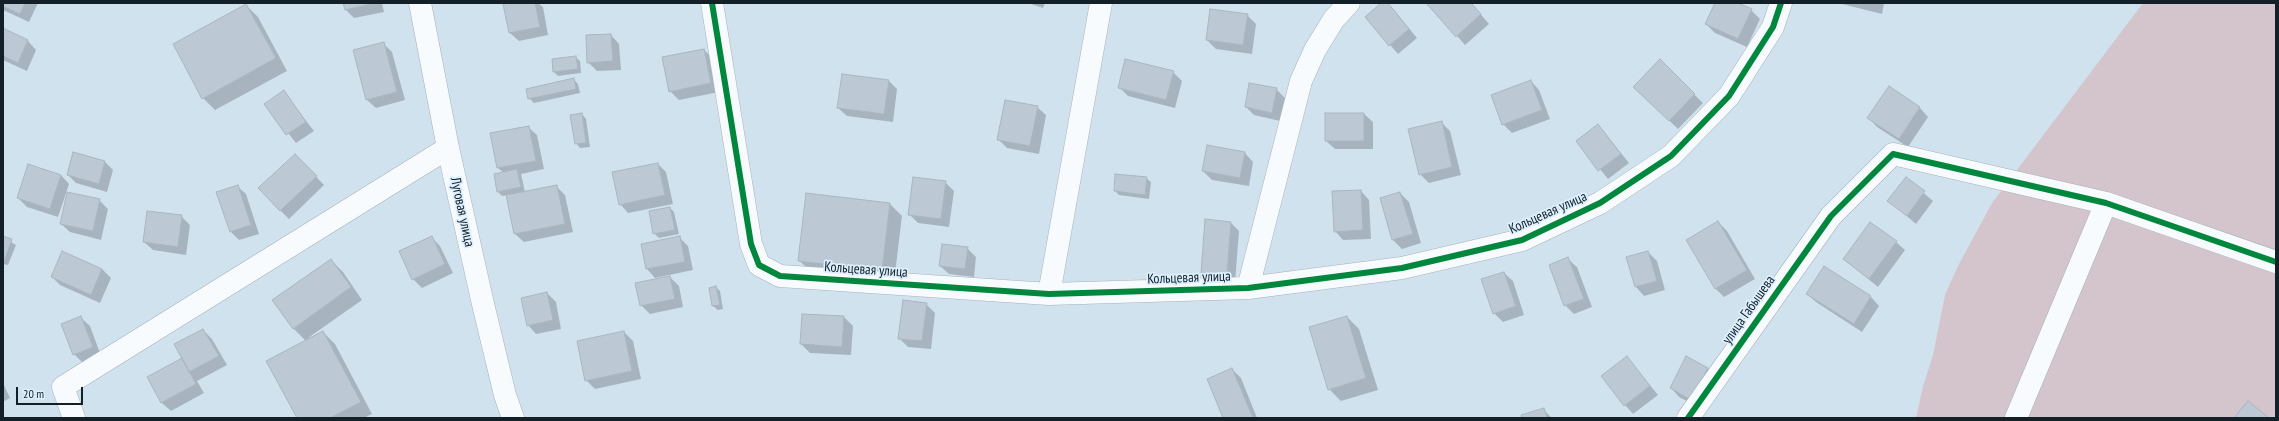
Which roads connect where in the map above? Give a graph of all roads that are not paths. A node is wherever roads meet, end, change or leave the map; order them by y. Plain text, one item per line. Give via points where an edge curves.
1 (420, 3) edge
2 (712, 3) edge
3 (1101, 3) edge
4 (1349, 3) edge
5 (1781, 3) edge
6 (448, 148) junction
7 (2106, 203) junction
8 (2276, 262) edge
9 (1248, 288) junction
10 (1049, 294) junction
11 (74, 418) edge
12 (513, 418) edge
13 (1688, 418) edge
14 (2016, 418) edge

1 - 6 street, Луговая улица
2 - 10 street, Кольцевая улица via 752,244 759,265 780,276
3 - 10 street
4 - 9 street via 1334,19 1315,50 1301,81
5 - 9 street, Кольцевая улица via 1774,27 1729,96 1670,156 1600,203 1522,240 1402,268
6 - 11 street via 63,386
6 - 12 street, Луговая улица via 499,372
7 - 8 street
7 - 13 street, улица Габышева via 1893,154 1831,216
7 - 14 street
9 - 10 street, Кольцевая улица

